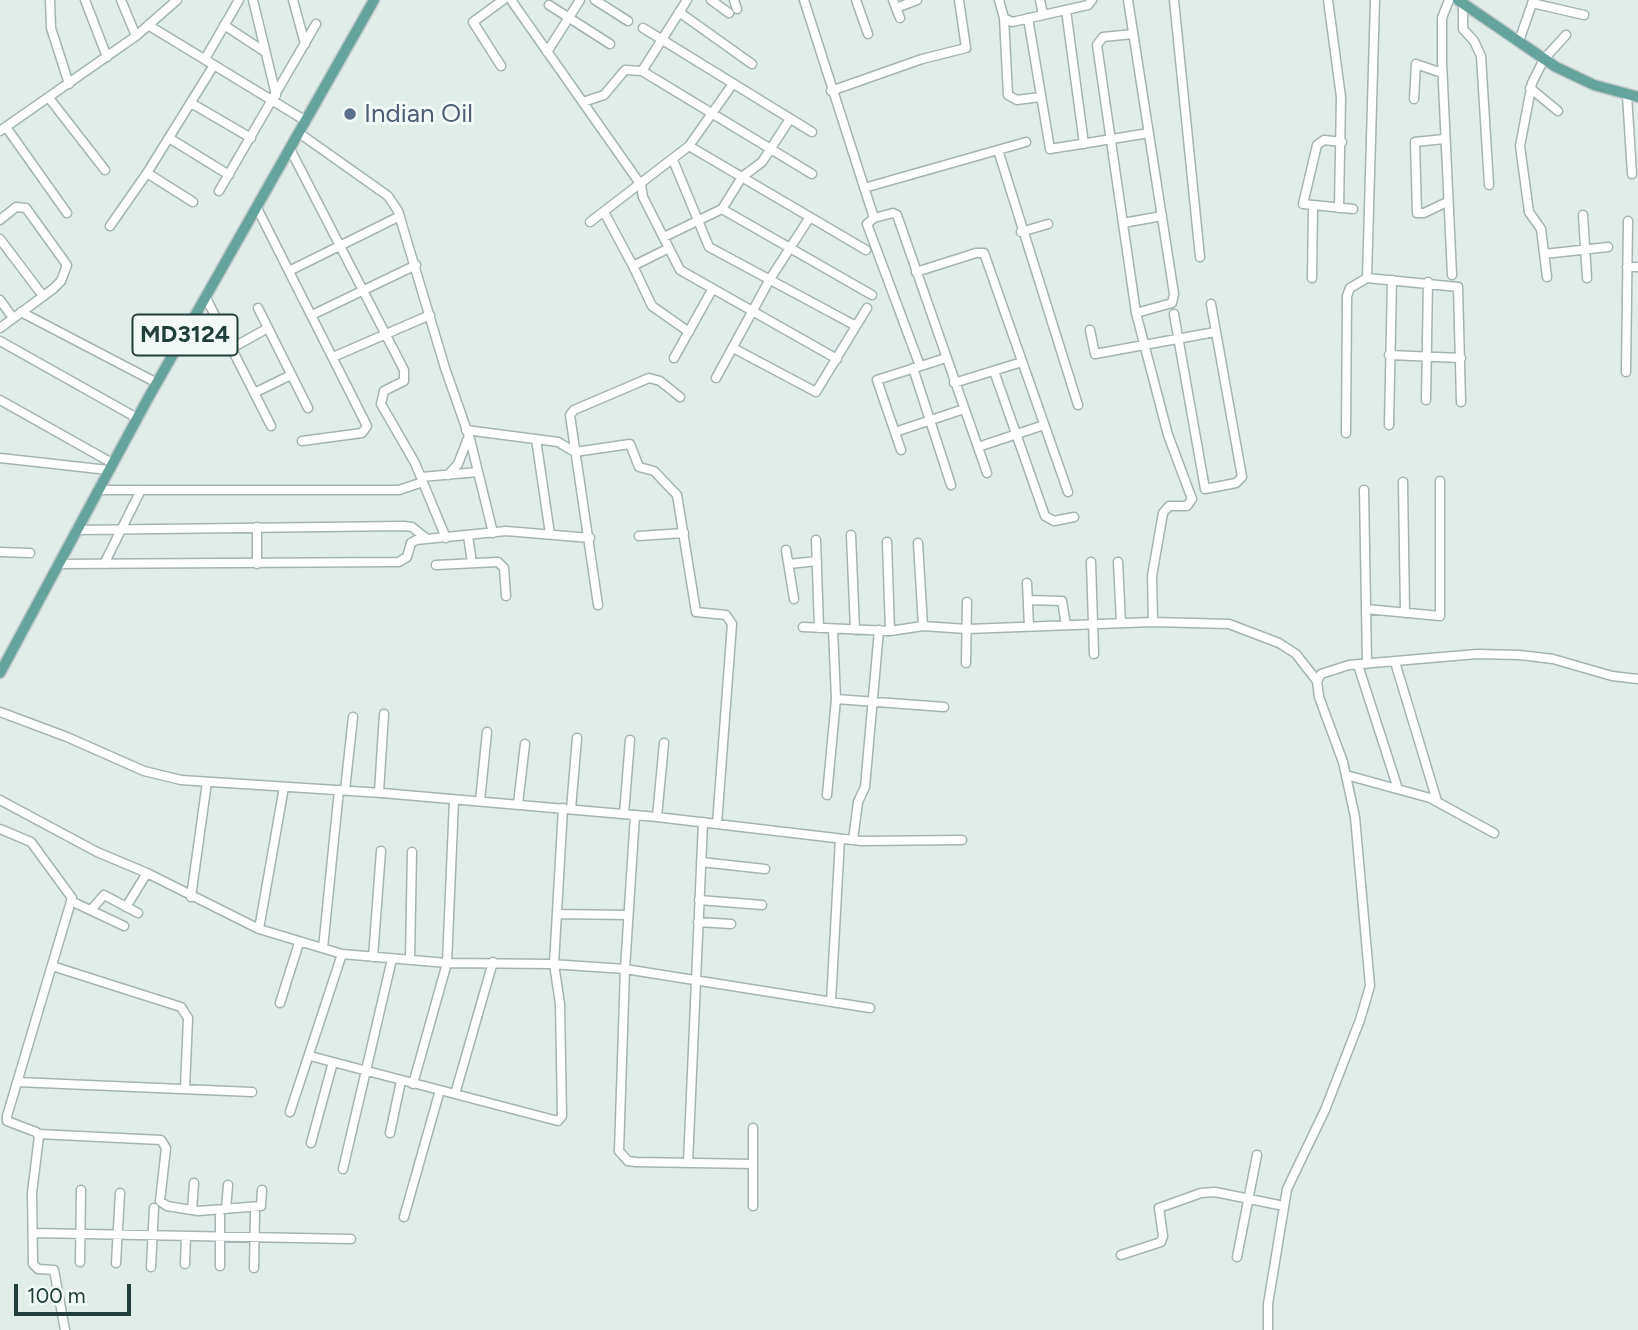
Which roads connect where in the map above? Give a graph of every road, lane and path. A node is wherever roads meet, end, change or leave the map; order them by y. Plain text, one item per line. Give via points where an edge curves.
1 (50, 0) edge
2 (85, 0) edge
3 (121, 0) edge
4 (177, 0) edge
5 (239, 0) edge
6 (253, 0) edge
7 (293, 0) edge
8 (374, 0) edge
9 (503, 0) edge
10 (511, 0) edge
11 (580, 0) edge
12 (595, 0) edge
13 (687, 0) edge
14 (711, 0) edge
15 (734, 0) edge
16 (804, 0) edge
17 (856, 0) edge
18 (917, 0) edge
19 (959, 0) edge
20 (999, 0) edge
21 (1040, 0) edge
22 (1092, 0) edge
23 (1128, 0) edge
24 (1174, 0) edge
25 (1328, 0) edge
26 (1375, 0) edge
27 (1449, 0) edge
28 (1460, 1) edge
29 (1533, 2) edge
30 (894, 4) edge
31 (549, 5) dead end
32 (1066, 10) junction
33 (679, 12) junction
34 (1044, 15) junction
35 (1584, 15) dead end
36 (1003, 18) junction
37 (1028, 18) junction
38 (568, 19) junction
39 (900, 19) dead end
40 (628, 21) dead end
41 (316, 24) dead end
42 (148, 25) junction
43 (224, 25) junction
44 (643, 28) dead end
45 (868, 34) dead end
46 (1133, 34) junction
47 (136, 36) junction
48 (1566, 36) dead end
49 (661, 40) junction
50 (1519, 41) junction
51 (305, 44) junction
52 (610, 44) dead end
53 (547, 51) junction
54 (265, 52) junction
55 (107, 57) junction
56 (205, 59) junction
57 (1545, 59) junction
58 (752, 64) dead end
59 (214, 65) junction
60 (501, 66) dead end
61 (642, 71) junction
62 (1442, 73) junction
63 (69, 84) junction
64 (732, 85) junction
65 (1530, 88) junction
66 (831, 91) junction
67 (1632, 96) edge
68 (1040, 97) junction
69 (49, 98) junction
70 (274, 98) junction
71 (1414, 99) dead end
72 (583, 102) junction
73 (191, 103) junction
74 (1558, 111) dead end
75 (714, 114) junction
76 (790, 119) junction
77 (306, 121) junction
78 (2, 129) edge
79 (812, 132) dead end
80 (299, 133) junction
81 (1149, 133) junction
82 (169, 138) junction
83 (251, 138) junction
84 (1444, 139) junction
85 (1109, 140) junction
86 (1026, 142) dead end
87 (1342, 142) junction
88 (1084, 144) junction
89 (689, 146) junction
90 (290, 149) junction
91 (771, 150) junction
92 (998, 150) junction
93 (673, 160) junction
94 (105, 170) dead end
95 (147, 173) junction
96 (812, 174) dead end
97 (1632, 174) dead end
98 (229, 175) junction
99 (742, 177) junction
100 (641, 185) junction
101 (1489, 185) dead end
102 (864, 188) junction
103 (219, 191) dead end
104 (193, 202) dead end
105 (1447, 202) junction
106 (1313, 207) junction
107 (1339, 208) junction
108 (722, 209) junction
109 (1353, 209) dead end
110 (258, 210) junction
111 (604, 212) junction
112 (68, 213) dead end
113 (1583, 215) dead end
114 (400, 216) junction
115 (1162, 216) junction
116 (810, 217) junction
117 (874, 218) junction
118 (0, 220) edge
119 (1628, 221) dead end
120 (590, 222) dead end
121 (699, 222) junction
122 (1123, 223) junction
123 (1048, 224) dead end
124 (110, 226) dead end
125 (1021, 232) junction
126 (664, 237) junction
127 (0, 239) edge
128 (341, 245) junction
129 (1608, 247) dead end
130 (669, 248) junction
131 (790, 249) junction
132 (1585, 249) junction
133 (866, 250) dead end
134 (1544, 254) junction
135 (1199, 257) dead end
136 (416, 265) junction
137 (633, 266) junction
138 (1627, 267) junction
139 (1638, 267) edge
140 (289, 271) junction
141 (916, 272) junction
142 (1452, 275) dead end
143 (1547, 277) dead end
144 (1312, 278) dead end
145 (1367, 278) junction
146 (1587, 278) dead end
147 (770, 279) junction
148 (1392, 280) junction
149 (1428, 282) junction
150 (364, 289) junction
151 (712, 290) junction
152 (872, 295) dead end
153 (43, 296) junction
154 (206, 298) junction
155 (0, 300) edge
156 (1210, 304) dead end
157 (258, 308) dead end
158 (867, 308) dead end
159 (21, 312) junction
160 (751, 313) junction
161 (1136, 313) junction
162 (1174, 314) dead end
163 (312, 315) junction
164 (430, 315) junction
165 (13, 318) junction
166 (856, 326) junction
167 (0, 328) edge
168 (268, 328) junction
169 (1090, 330) dead end
170 (689, 332) junction
171 (1216, 332) junction
172 (386, 334) junction
173 (1178, 338) junction
174 (0, 341) edge
175 (1144, 344) junction
176 (232, 348) junction
177 (733, 348) junction
178 (1389, 355) junction
179 (1426, 356) junction
180 (333, 357) junction
181 (674, 358) dead end
182 (946, 358) junction
183 (1461, 358) junction
184 (837, 359) junction
185 (1023, 362) junction
186 (916, 367) junction
187 (994, 371) junction
188 (1626, 372) dead end
189 (291, 375) junction
190 (716, 378) dead end
191 (157, 383) junction
192 (954, 383) junction
193 (254, 393) junction
194 (680, 397) dead end
195 (0, 400) edge
196 (1426, 400) dead end
197 (1461, 402) dead end
198 (1078, 405) dead end
199 (308, 408) dead end
200 (964, 409) junction
201 (137, 418) junction
202 (930, 421) junction
203 (1044, 425) junction
204 (1389, 425) dead end
205 (271, 426) dead end
206 (895, 432) junction
207 (467, 433) junction
208 (1346, 433) dead end
209 (1016, 435) junction
210 (536, 439) junction
211 (302, 441) dead end
212 (978, 447) junction
213 (901, 450) dead end
214 (575, 452) junction
215 (0, 458) edge
216 (110, 467) junction
217 (478, 472) junction
218 (987, 473) dead end
219 (448, 475) junction
220 (422, 480) junction
221 (1440, 481) dead end
222 (1403, 482) dead end
223 (951, 485) dead end
224 (98, 490) junction
225 (141, 490) junction
226 (1364, 490) dead end
227 (1068, 492) dead end
228 (1074, 517) dead end
229 (257, 527) junction
230 (122, 529) junction
231 (76, 530) junction
232 (493, 533) junction
233 (684, 533) junction
234 (550, 534) junction
235 (851, 535) dead end
236 (468, 536) junction
237 (639, 536) dead end
238 (446, 537) junction
239 (590, 538) junction
240 (427, 539) junction
241 (816, 540) dead end
242 (887, 542) dead end
243 (918, 542) dead end
244 (786, 550) dead end
245 (0, 552) edge
246 (30, 553) dead end
247 (817, 561) junction
248 (1091, 562) dead end
249 (1118, 562) dead end
250 (472, 563) junction
251 (58, 564) junction
252 (104, 564) junction
253 (257, 564) junction
254 (789, 564) junction
255 (436, 565) dead end
256 (1027, 583) dead end
257 (506, 596) dead end
258 (794, 599) dead end
259 (1028, 600) junction
260 (967, 602) dead end
261 (598, 605) dead end
262 (1366, 609) junction
263 (1405, 613) junction
264 (1153, 622) junction
265 (1121, 623) junction
266 (1093, 624) junction
267 (1066, 625) junction
268 (923, 626) junction
269 (803, 627) dead end
270 (1029, 627) junction
271 (819, 628) junction
272 (833, 629) junction
273 (855, 629) junction
274 (967, 629) junction
275 (879, 630) junction
276 (890, 631) junction
277 (1094, 654) dead end
278 (1395, 662) junction
279 (966, 663) dead end
280 (1363, 664) junction
281 (0, 673) edge
282 (1638, 679) edge
283 (1317, 681) junction
284 (836, 699) junction
285 (874, 701) junction
286 (944, 707) dead end
287 (0, 712) edge
288 (384, 714) dead end
289 (353, 717) dead end
290 (487, 732) dead end
291 (577, 738) dead end
292 (630, 740) dead end
293 (664, 743) dead end
294 (525, 744) dead end
295 (1346, 775) junction
296 (207, 782) junction
297 (284, 787) junction
298 (1398, 789) junction
299 (342, 790) junction
300 (379, 792) junction
301 (827, 795) dead end
302 (0, 800) edge
303 (454, 800) junction
304 (480, 801) junction
305 (1437, 801) junction
306 (518, 804) junction
307 (567, 809) junction
308 (624, 814) junction
309 (635, 815) junction
310 (657, 817) junction
311 (703, 822) junction
312 (717, 824) junction
313 (0, 829) edge
314 (1494, 833) dead end
315 (840, 839) junction
316 (853, 840) junction
317 (962, 840) dead end
318 (382, 851) dead end
319 (412, 852) dead end
320 (701, 862) junction
321 (765, 869) dead end
322 (147, 873) junction
323 (191, 897) junction
324 (699, 900) junction
325 (71, 901) junction
326 (762, 905) dead end
327 (126, 906) junction
328 (91, 910) junction
329 (138, 912) dead end
330 (557, 914) junction
331 (628, 915) junction
332 (698, 922) junction
333 (731, 924) dead end
334 (124, 926) dead end
335 (259, 929) junction
336 (299, 943) junction
337 (323, 948) junction
338 (342, 954) junction
339 (373, 957) junction
340 (391, 959) junction
341 (410, 959) junction
342 (493, 962) junction
343 (447, 963) junction
344 (554, 964) junction
345 (52, 966) junction
346 (625, 969) junction
347 (695, 978) junction
348 (831, 1002) junction
349 (280, 1003) dead end
350 (870, 1008) dead end
351 (310, 1056) junction
352 (333, 1062) junction
353 (366, 1072) junction
354 (401, 1081) junction
355 (17, 1082) junction
356 (413, 1083) junction
357 (185, 1089) junction
358 (440, 1090) junction
359 (252, 1092) dead end
360 (455, 1094) junction
361 (290, 1112) dead end
362 (753, 1128) dead end
363 (390, 1133) dead end
364 (38, 1134) junction
365 (312, 1143) dead end
366 (1257, 1155) dead end
367 (688, 1163) junction
368 (753, 1164) junction
369 (343, 1169) dead end
370 (194, 1182) dead end
371 (228, 1185) dead end
372 (81, 1190) dead end
373 (262, 1190) dead end
374 (120, 1193) dead end
375 (1248, 1199) junction
376 (753, 1206) dead end
377 (1284, 1206) junction
378 (154, 1208) dead end
379 (192, 1210) junction
380 (223, 1212) junction
381 (254, 1213) dead end
382 (404, 1217) dead end
383 (33, 1233) junction
384 (80, 1234) junction
385 (118, 1235) junction
386 (153, 1235) junction
387 (186, 1236) junction
388 (220, 1237) junction
389 (254, 1237) junction
390 (351, 1239) dead end
391 (1121, 1255) dead end
392 (1237, 1257) dead end
393 (80, 1262) dead end
394 (116, 1264) dead end
395 (186, 1264) dead end
396 (220, 1266) dead end
397 (152, 1267) dead end
398 (254, 1268) dead end
399 (65, 1330) edge
400 (1268, 1330) edge

1 - 63 street via 51,28
2 - 55 street
3 - 47 street
4 - 42 street
5 - 43 street
6 - 54 street
7 - 51 street
8 - 77 main road, MD3124
9 - 60 street via 473,22
10 - 53 street
11 - 38 street
12 - 40 street
13 - 33 street
14 - 15 street via 733,11
16 - 66 street
17 - 45 street
18 - 30 street
19 - 66 street via 967,48
20 - 36 street
21 - 34 street
22 - 32 street
23 - 46 street
24 - 135 street
25 - 87 street via 1340,83
26 - 145 street
27 - 62 street via 1442,18
28 - 50 main road
28 - 101 street via 1463,29 1481,55
29 - 35 street
29 - 50 street
30 - 39 street
31 - 38 street
32 - 34 street
32 - 88 street
33 - 49 street
33 - 58 street
34 - 37 street
36 - 37 street via 1012,22
36 - 68 street via 1008,95 1017,100
37 - 68 street
38 - 52 street
38 - 53 street
41 - 51 street
42 - 47 street
42 - 56 street
43 - 54 street
43 - 56 street
44 - 49 street
46 - 81 street
46 - 85 street via 1103,37 1097,45
47 - 55 street
48 - 57 street
49 - 61 street
49 - 64 street
50 - 57 main road
51 - 70 street
53 - 72 street
54 - 70 street
55 - 63 street
56 - 59 street
57 - 65 street
57 - 67 main road via 1594,85
59 - 70 street
59 - 73 street
61 - 72 street via 625,70 604,95
61 - 75 street
62 - 71 street via 1416,64
62 - 84 street
63 - 69 street
64 - 75 street
64 - 76 street
65 - 74 street
65 - 134 street via 1520,156 1529,212 1541,229
66 - 102 street
67 - 97 street
68 - 88 street via 1049,149
69 - 78 street
69 - 94 street
70 - 77 street
70 - 83 street
72 - 100 street
73 - 82 street
73 - 83 street
75 - 89 street
75 - 91 street
76 - 79 street
76 - 91 street
77 - 80 main road, MD3124
78 - 112 street
80 - 90 main road, MD3124
80 - 114 street via 388,196
81 - 85 street
81 - 115 street
82 - 95 street
82 - 98 street
83 - 98 street
84 - 105 street
84 - 105 street via 1414,145 1417,213
85 - 88 street
85 - 122 street
86 - 92 street
87 - 106 street via 1324,140 1317,145 1303,200 1305,206
87 - 107 street
89 - 93 street
89 - 99 street
90 - 110 main road, MD3124
90 - 128 street
91 - 96 street
91 - 99 street via 758,167
92 - 102 street
92 - 125 street
93 - 100 street
93 - 121 street
95 - 104 street
95 - 124 street
98 - 103 street
99 - 108 street
99 - 116 street
100 - 111 street
100 - 126 street
102 - 117 street
105 - 142 street
106 - 107 street
106 - 144 street
107 - 109 street
108 - 121 street
108 - 131 street
110 - 140 street
110 - 154 main road, MD3124
111 - 120 street
111 - 137 street
113 - 132 street
114 - 128 street
114 - 136 street
115 - 122 street
115 - 161 street via 1174,300
116 - 131 street
116 - 133 street
117 - 141 street via 897,215
117 - 186 street via 867,224
118 - 153 street via 16,207 26,208 67,265 61,281
119 - 138 street
121 - 126 street
121 - 147 street via 709,247
122 - 161 street
123 - 125 street
125 - 198 street
126 - 130 street
127 - 153 street
128 - 140 street
128 - 150 street
129 - 132 street
130 - 137 street
130 - 151 street via 680,270
131 - 147 street
131 - 152 street
132 - 134 street
132 - 146 street
134 - 143 street
136 - 150 street
136 - 164 street
137 - 170 street via 652,306
138 - 139 street
138 - 188 street
140 - 163 street
141 - 182 street
141 - 185 street via 984,253
145 - 148 street
145 - 208 street via 1350,288 1348,296
147 - 160 street
147 - 166 street
148 - 149 street
148 - 178 street
149 - 179 street
149 - 183 street via 1458,287
150 - 163 street
150 - 172 street
151 - 160 street
151 - 170 street
153 - 159 street
154 - 176 street
154 - 191 main road, MD3124
155 - 165 street
156 - 171 street
157 - 168 street
158 - 166 street
159 - 165 street
159 - 191 street
160 - 177 street
160 - 184 street
161 - 175 street
162 - 173 street
163 - 180 street
164 - 172 street
164 - 207 street
165 - 167 street
166 - 184 street
168 - 176 street
168 - 189 street
169 - 175 street via 1095,354
170 - 181 street
171 - 173 street
171 - 173 street via 1242,477 1236,483 1207,490
172 - 180 street
172 - 220 street via 405,376 400,385 384,391 381,404
173 - 175 street
174 - 201 street
175 - 264 street via 1168,435 1192,499 1187,506 1169,506 1163,513 1152,576
176 - 193 street
177 - 184 street via 816,392
177 - 190 street
178 - 179 street
178 - 204 street
179 - 183 street
179 - 196 street
180 - 211 street via 366,430
182 - 186 street
182 - 192 street
183 - 197 street
185 - 187 street
185 - 203 street
186 - 202 street
186 - 206 street via 877,380
187 - 192 street
187 - 209 street
189 - 193 street
189 - 199 street
191 - 201 main road, MD3124
192 - 200 street
193 - 205 street
194 - 214 street via 649,378 574,410 569,425
195 - 216 street
200 - 202 street
200 - 212 street
201 - 216 main road, MD3124
202 - 206 street
202 - 223 street
203 - 209 street
203 - 227 street
206 - 213 street
207 - 210 street
207 - 217 street
207 - 219 street via 458,464
209 - 212 street
209 - 228 street via 1045,516 1054,521
210 - 214 street via 558,442
210 - 234 street
212 - 218 street
214 - 233 street via 630,444 639,467 654,471 677,495
214 - 239 street
215 - 216 street
216 - 224 main road, MD3124
217 - 219 street
217 - 232 street
219 - 220 street
220 - 225 street via 399,490
220 - 238 street
221 - 263 street via 1442,612 1435,616
222 - 263 street
224 - 225 street
224 - 231 main road, MD3124
225 - 230 street
226 - 262 street
229 - 230 street
229 - 240 street via 404,526
229 - 253 street
230 - 231 street
230 - 252 street
231 - 251 main road, MD3124
232 - 234 street
232 - 236 street
233 - 237 street
233 - 312 street via 696,612 726,615 732,624
234 - 239 street
235 - 273 street
236 - 238 street
236 - 250 street
238 - 240 street
239 - 261 street
240 - 253 street via 411,543 407,557 399,562
241 - 247 street
242 - 276 street
243 - 268 street
244 - 254 street
245 - 246 street
247 - 254 street
247 - 271 street
248 - 266 street
249 - 265 street
250 - 255 street
250 - 257 street via 502,564
251 - 252 street
251 - 281 main road, MD3124
252 - 253 street
254 - 258 street
256 - 259 street
259 - 267 street via 1062,601
259 - 270 street
260 - 274 street
262 - 263 street
262 - 280 street
264 - 265 street
264 - 283 street via 1244,629 1296,654
265 - 266 street
266 - 267 street
266 - 277 street
267 - 270 street
268 - 274 street
268 - 276 street
269 - 271 street
270 - 274 street
271 - 272 street
272 - 273 street
272 - 284 street
273 - 275 street
274 - 279 street
275 - 276 street
275 - 285 street
278 - 280 street
278 - 282 street via 1520,655
278 - 305 street
280 - 283 street via 1329,669
280 - 298 street
283 - 295 street via 1318,697
284 - 285 street
284 - 301 street
285 - 286 street
285 - 316 street
287 - 296 street via 160,777
288 - 300 street
289 - 299 street
290 - 304 street
291 - 307 street
292 - 308 street
293 - 310 street
294 - 306 street
295 - 298 street
295 - 377 street via 1355,817 1370,986
296 - 297 street
296 - 323 street
297 - 299 street
297 - 335 street
298 - 305 street
299 - 300 street
299 - 337 street
300 - 303 street
302 - 322 street via 86,847
303 - 304 street
303 - 343 street
304 - 306 street
305 - 314 street
306 - 307 street
307 - 308 street
307 - 330 street
308 - 309 street
309 - 310 street
309 - 331 street
310 - 311 street
311 - 312 street
311 - 320 street
312 - 315 street
313 - 325 street via 31,842 71,892
315 - 316 street
315 - 348 street
316 - 317 street
318 - 339 street
319 - 341 street
320 - 321 street
320 - 324 street
322 - 323 street
322 - 327 street
323 - 335 street
324 - 326 street
324 - 332 street
325 - 328 street
325 - 345 street
327 - 328 street via 104,895
327 - 329 street
328 - 334 street
330 - 331 street
330 - 344 street
331 - 346 street
332 - 333 street
332 - 347 street
335 - 336 street
336 - 337 street
336 - 349 street
337 - 338 street
338 - 339 street
338 - 351 street
339 - 340 street
340 - 341 street
340 - 353 street
341 - 343 street
342 - 343 street
342 - 344 street
342 - 360 street
343 - 356 street
344 - 346 street
344 - 360 street via 560,1003 562,1116 558,1121
345 - 355 street
345 - 357 street via 181,1007 188,1018
346 - 347 street
346 - 367 street via 619,1151 628,1161
347 - 348 street
347 - 367 street
348 - 350 street
351 - 352 street
351 - 361 street
352 - 353 street
352 - 365 street
353 - 354 street
353 - 369 street
354 - 356 street
354 - 363 street
355 - 357 street
355 - 364 street via 7,1121
356 - 358 street
357 - 359 street
358 - 360 street
358 - 382 street
362 - 368 street
364 - 379 street via 161,1140 166,1148 160,1201
364 - 383 street
366 - 375 street
367 - 368 street
368 - 376 street
370 - 379 street
371 - 380 street
372 - 384 street
373 - 380 street via 261,1206
374 - 385 street
375 - 377 street
375 - 391 street via 1207,1192 1161,1206 1157,1213 1161,1242
375 - 392 street
377 - 400 street
378 - 386 street
379 - 380 street
380 - 388 street
381 - 389 street
383 - 384 street
383 - 399 street via 33,1264 54,1270
384 - 385 street
384 - 393 street
385 - 386 street
385 - 394 street
386 - 387 street
386 - 397 street
387 - 388 street
387 - 395 street
388 - 389 street
388 - 396 street
389 - 390 street
389 - 398 street

